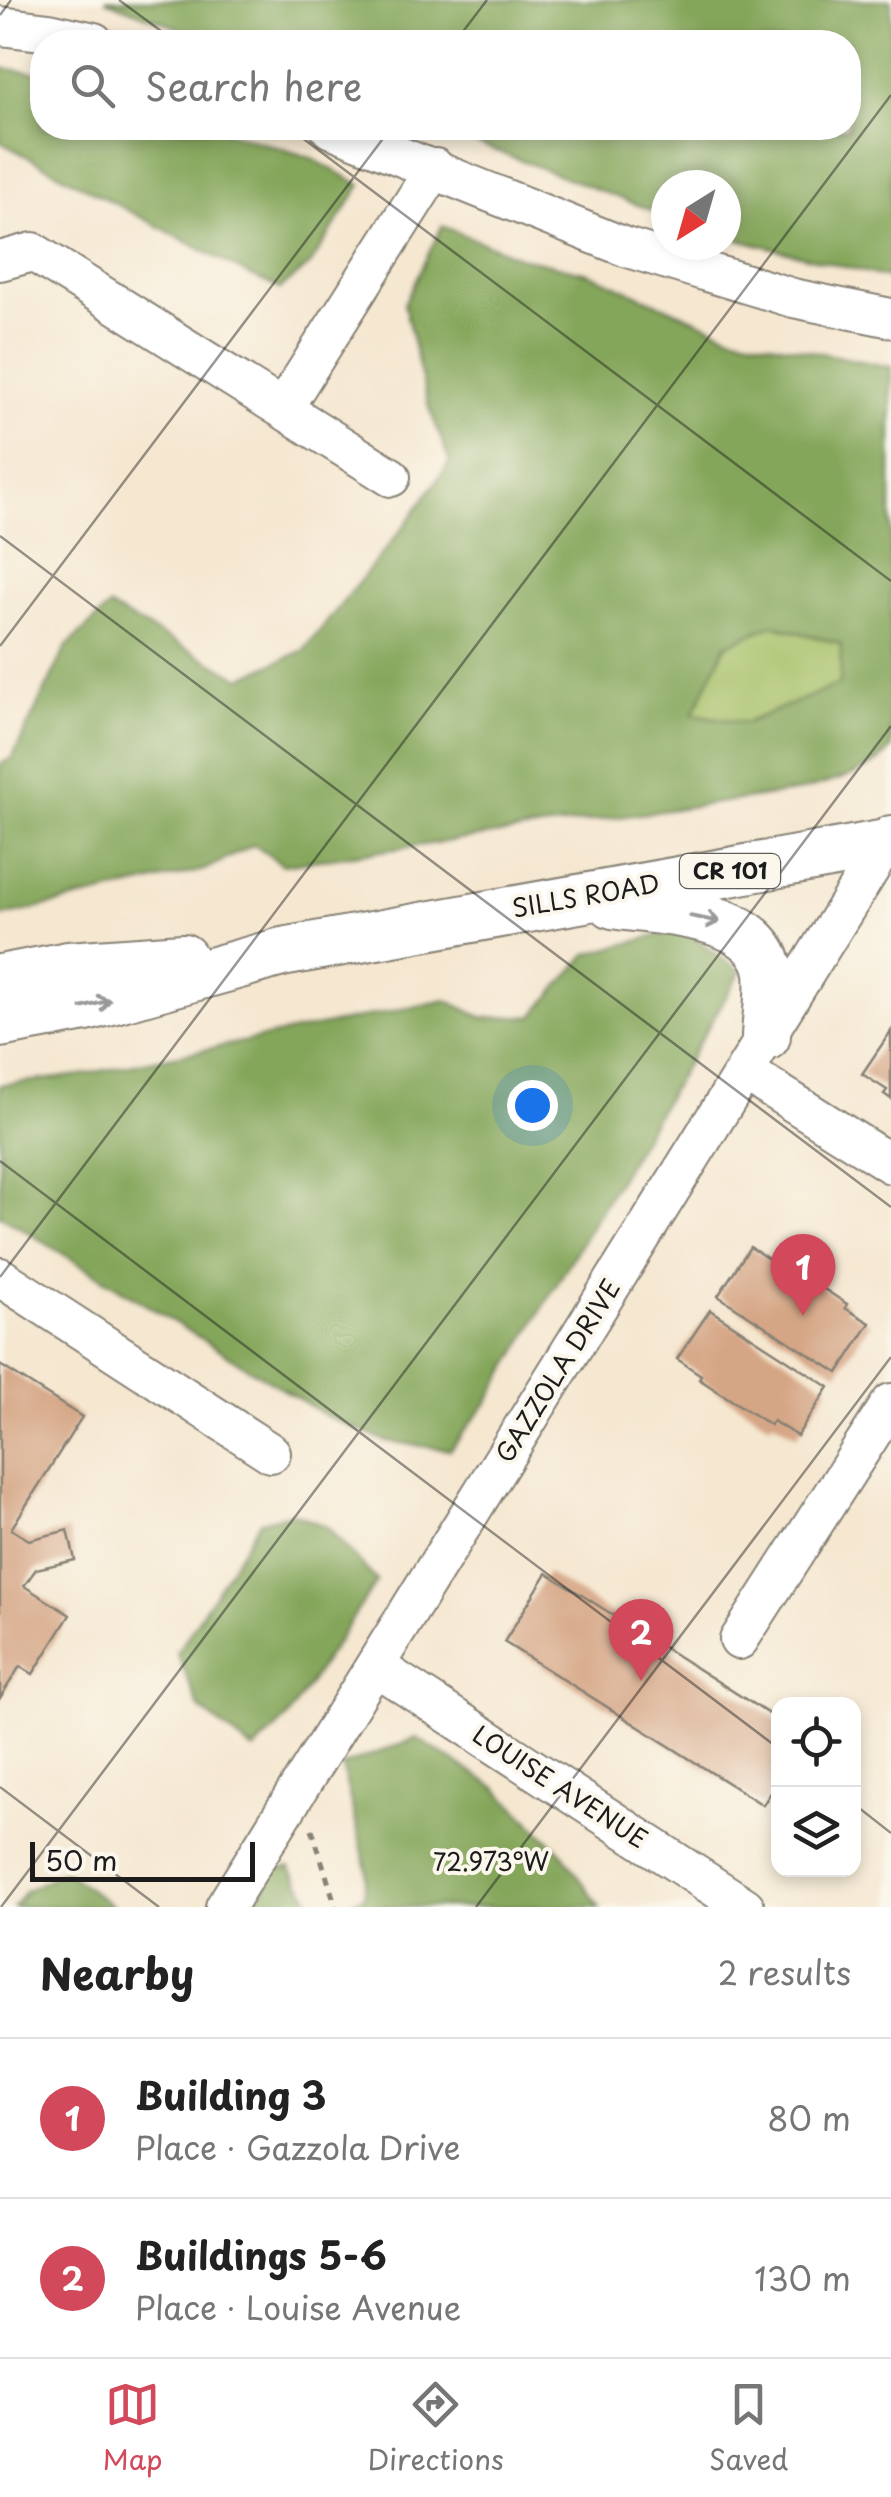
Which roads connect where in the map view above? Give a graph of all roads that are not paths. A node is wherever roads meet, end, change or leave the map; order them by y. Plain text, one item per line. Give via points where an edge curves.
1 (0, 26) edge
2 (33, 30) edge
3 (362, 140) edge
4 (435, 168) junction
5 (0, 260) edge
6 (891, 318) edge
7 (283, 408) junction
8 (391, 476) dead end
9 (889, 840) edge
10 (574, 898) junction
11 (282, 952) junction
12 (0, 979) edge
13 (0, 1023) edge
14 (756, 1054) junction
15 (891, 1164) edge
16 (0, 1277) edge
17 (891, 1403) edge
18 (272, 1453) dead end
19 (739, 1640) dead end
20 (375, 1666) junction
21 (224, 1907) edge
22 (744, 1907) edge

1 - 2 street
3 - 4 street
4 - 6 street via 678,265
4 - 7 street
5 - 7 street via 33,252
7 - 8 street
9 - 10 main road, SILLS ROAD / CR 101
9 - 14 street, GAZZOLA DRIVE
10 - 11 main road, SILLS ROAD / CR 101
10 -> 14 main road via 710,920 743,932 764,956 768,973
11 - 12 main road, SILLS ROAD / CR 101 via 68,966
13 -> 11 main road, SILLS ROAD / CR 101 via 86,1007
14 - 15 street
14 - 20 street, GAZZOLA DRIVE
16 - 18 street
17 - 19 street
20 - 21 street, GAZZOLA DRIVE
20 - 22 street, LOUISE AVENUE

